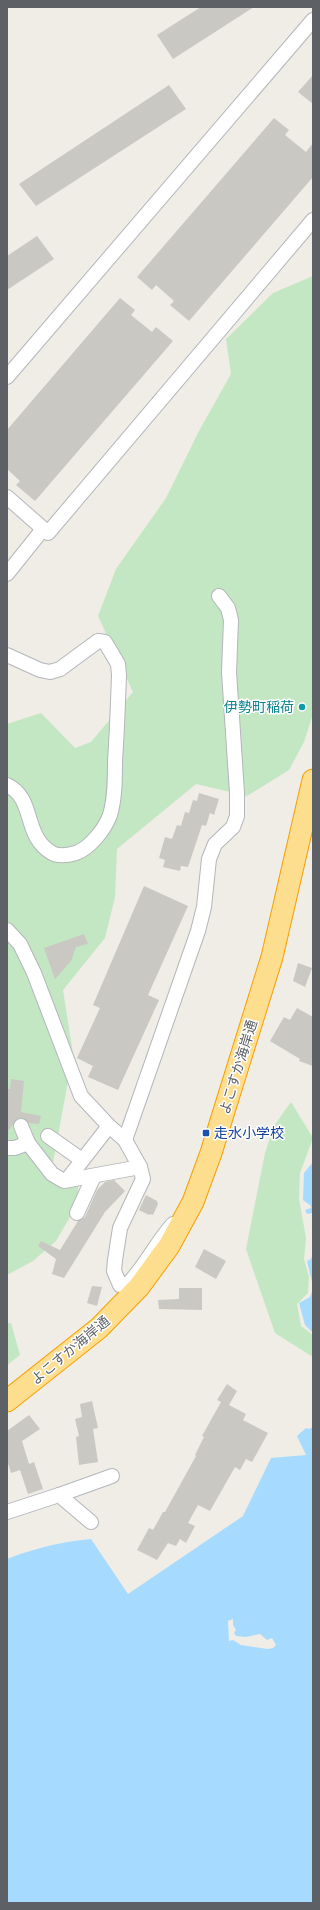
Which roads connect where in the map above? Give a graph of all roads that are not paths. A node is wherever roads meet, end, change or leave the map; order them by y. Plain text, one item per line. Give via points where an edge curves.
1 (313, 20) edge
2 (313, 220) edge
3 (7, 377) edge
4 (7, 497) edge
5 (43, 529) junction
6 (7, 574) edge
7 (219, 596) dead end
8 (7, 655) edge
9 (313, 780) edge
10 (7, 785) edge
11 (7, 930) edge
12 (21, 1126) dead end
13 (109, 1126) junction
14 (48, 1136) dead end
15 (125, 1140) junction
16 (28, 1143) junction
17 (7, 1148) edge
18 (82, 1160) junction
19 (140, 1167) junction
20 (94, 1176) junction
21 (67, 1180) junction
22 (193, 1202) junction
23 (77, 1213) dead end
24 (7, 1401) edge
25 (112, 1476) dead end
26 (59, 1495) junction
27 (7, 1512) edge
28 (91, 1522) dead end

1 - 3 street
2 - 5 street via 48,533
4 - 5 street
5 - 6 street
7 - 15 street via 228,608 231,620 229,672 237,816 233,827 215,844 209,859 204,907 198,931
8 - 10 street via 50,672 60,669 98,641 105,642 118,664 119,675 110,816 92,842 67,856 54,854 39,843 33,833 24,802 17,791
9 - 22 highway, よこすか海岸通 via 272,957 211,1153
11 - 13 street via 20,944 34,974 81,1096
12 - 16 street
13 - 15 street
13 - 18 street
14 - 18 street
15 - 19 street
16 - 17 street
16 - 21 street via 52,1174 64,1181
18 - 21 street
19 - 20 street
19 - 22 street via 143,1179 120,1228 114,1271 120,1286 127,1285 133,1279 153,1249
20 - 21 street
20 - 23 street
22 - 24 highway, よこすか海岸通 via 169,1246 139,1287 99,1328
25 - 26 street
26 - 27 street
26 - 28 street

